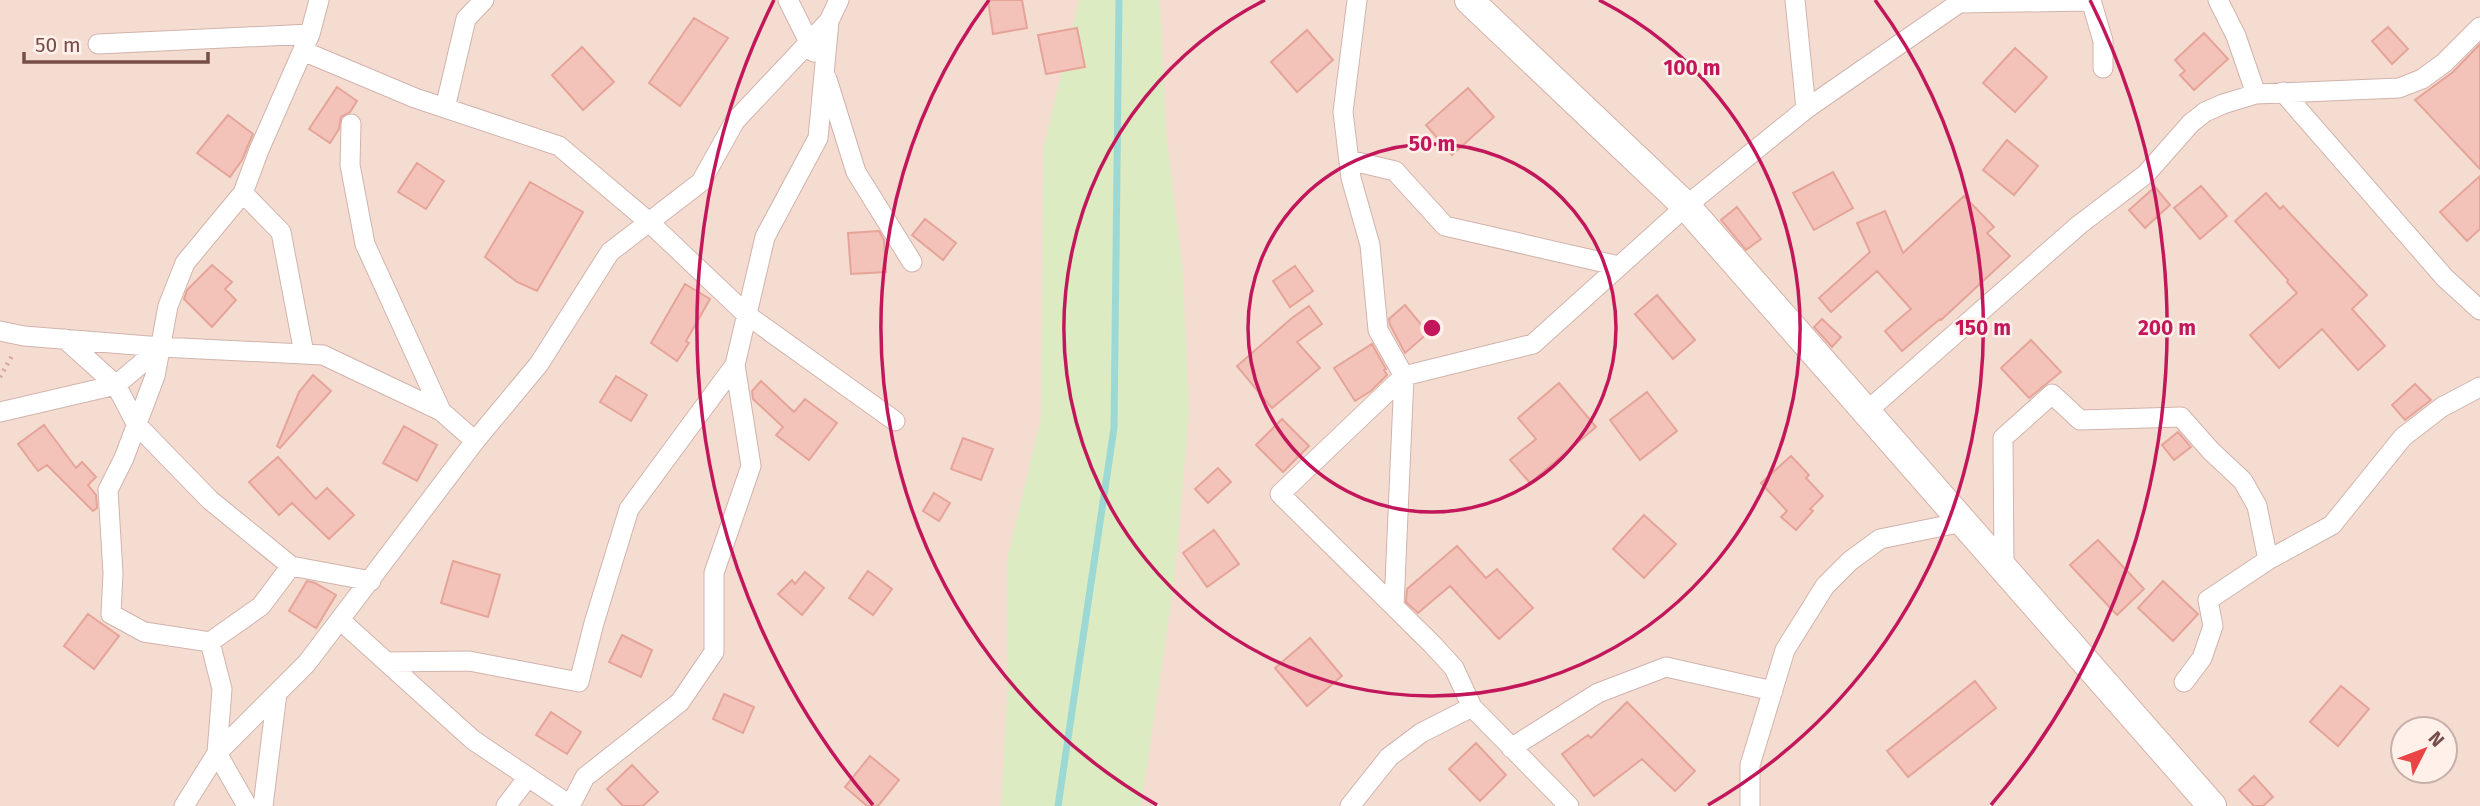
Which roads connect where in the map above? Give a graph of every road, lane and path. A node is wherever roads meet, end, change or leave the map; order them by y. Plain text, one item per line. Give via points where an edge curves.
1 (319, 0) edge
2 (484, 0) edge
3 (788, 0) edge
4 (839, 0) edge
5 (1357, 0) edge
6 (1469, 0) edge
7 (1795, 0) edge
8 (2218, 0) edge
9 (1968, 1) edge
10 (2091, 1) edge
11 (829, 21) junction
12 (2480, 27) edge
13 (306, 42) junction
14 (809, 42) junction
15 (98, 44) dead end
16 (2103, 68) dead end
17 (824, 71) junction
18 (2283, 92) junction
19 (2256, 94) junction
20 (445, 108) junction
21 (1806, 109) junction
22 (351, 124) dead end
23 (1349, 160) junction
24 (243, 193) junction
25 (1686, 206) junction
26 (649, 222) junction
27 (912, 262) dead end
28 (1619, 266) junction
29 (2480, 310) edge
30 (747, 315) junction
31 (0, 331) edge
32 (65, 339) junction
33 (161, 347) junction
34 (304, 353) junction
35 (735, 365) junction
36 (1404, 376) junction
37 (116, 385) junction
38 (2480, 387) edge
39 (441, 411) junction
40 (0, 412) edge
41 (1866, 412) junction
42 (895, 421) dead end
43 (137, 425) junction
44 (475, 441) junction
45 (1963, 522) junction
46 (2267, 561) junction
47 (291, 566) junction
48 (2004, 569) junction
49 (371, 581) junction
50 (1394, 606) junction
51 (340, 621) junction
52 (210, 642) junction
53 (387, 662) junction
54 (2184, 682) dead end
55 (1773, 691) junction
56 (276, 692) junction
57 (1472, 707) junction
58 (1511, 748) junction
59 (217, 753) junction
60 (528, 777) junction
61 (184, 806) edge
62 (247, 806) edge
63 (263, 806) edge
64 (506, 806) edge
65 (571, 806) edge
66 (1350, 806) edge
67 (1569, 806) edge
68 (1750, 806) edge
69 (2212, 806) edge

1 - 13 street
2 - 20 street via 466,19
3 - 14 street
4 - 11 street
5 - 23 street via 1343,112
6 - 25 street
7 - 21 street
8 - 19 street
9 - 10 street
9 - 21 street
10 - 16 street via 2103,41
11 - 14 street
11 - 17 street
12 - 18 street via 2422,79 2399,88
13 - 15 street
13 - 20 street via 415,98
13 - 24 street
14 - 17 street
14 - 26 street via 735,121 701,182
17 - 27 street via 856,172
17 - 30 street via 818,138 765,237
18 - 19 street
18 - 29 street via 2445,278
19 - 41 street via 2223,104 2191,124 2146,174 2079,225
20 - 26 street via 559,146
21 - 25 street
22 - 39 street via 350,164 365,244
23 - 28 street via 1395,171 1445,226
23 - 36 street via 1370,245 1378,330
24 - 33 street via 185,263 168,306
24 - 34 street via 281,232
25 - 28 street
25 - 41 street
26 - 30 street
26 - 44 street via 610,252 539,364
28 - 36 street via 1533,344
30 - 35 street
30 - 42 street
31 - 32 street
32 - 33 street
32 - 37 street
33 - 34 street
33 - 37 street
33 - 43 street
34 - 39 street via 323,355
35 - 53 street via 629,509 579,682 469,661
35 - 65 street via 751,466 714,573 714,652 680,702 585,776
36 - 50 street
36 - 50 street via 1280,494
37 - 40 street
37 - 43 street
38 - 46 street via 2442,407 2403,437 2332,525
39 - 44 street
41 - 45 street
43 - 47 street via 210,500
43 - 52 street via 108,490 111,614 144,632
44 - 49 street
45 - 48 street
45 - 55 street via 1880,539 1850,561 1825,586 1785,650
46 - 48 street via 2256,506 2243,481 2181,417 2080,420 2052,394 2003,438
46 - 54 street via 2208,600 2213,626 2202,658
47 - 49 street
47 - 52 street via 261,606
48 - 69 street
49 - 51 street
50 - 57 street via 1454,668
51 - 53 street
51 - 56 street via 307,663
52 - 59 street via 222,689
53 - 60 street via 473,740
55 - 58 street via 1666,667 1598,693
55 - 68 street via 1751,765
56 - 59 street
56 - 63 street
57 - 58 street
57 - 66 street via 1421,733 1389,757
58 - 67 street
59 - 61 street
59 - 62 street
60 - 64 street
60 - 65 street

